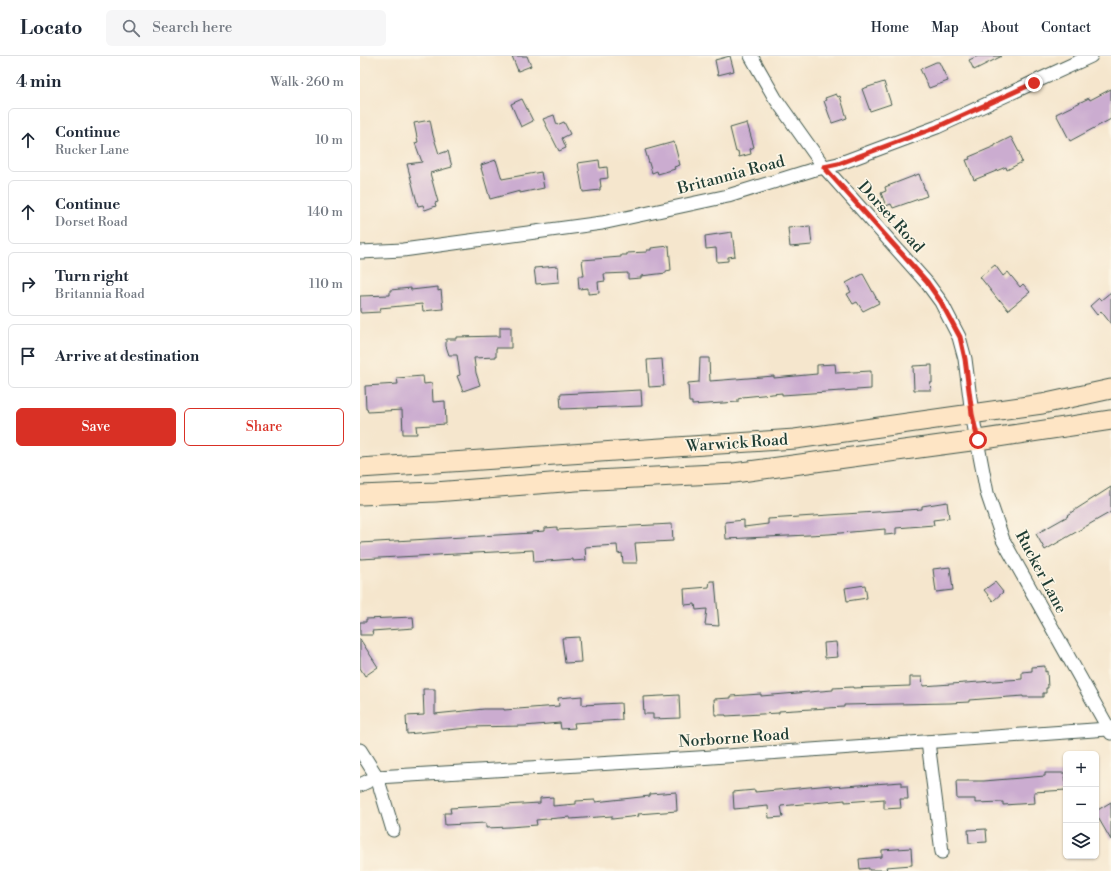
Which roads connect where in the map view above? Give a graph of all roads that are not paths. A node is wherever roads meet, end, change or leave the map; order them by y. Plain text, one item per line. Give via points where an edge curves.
1 (751, 56) edge
2 (1091, 56) edge
3 (824, 167) junction
4 (360, 252) edge
5 (1111, 389) edge
6 (972, 414) junction
7 (1111, 420) edge
8 (978, 440) junction
9 (360, 468) edge
10 (360, 495) edge
11 (1110, 730) edge
12 (928, 742) junction
13 (360, 750) edge
14 (377, 777) junction
15 (360, 785) edge
16 (393, 830) dead end
17 (942, 852) dead end

1 - 3 street, Dorset Road via 776,98
2 - 3 street, Britannia Road via 937,127
3 - 4 street, Britannia Road via 728,196 602,223 403,250
3 - 6 street, Dorset Road via 927,282 941,302 960,337
5 - 6 main road, Warwick Road via 1042,404
6 - 8 street, Rucker Lane
6 - 9 main road, Warwick Road via 795,438
7 - 8 main road, Warwick Road
8 - 10 main road, Warwick Road via 734,473
8 - 11 street, Rucker Lane via 988,493 1002,540
11 - 12 street, Norborne Road
12 - 14 street, Norborne Road
12 - 17 street
13 - 14 street
14 - 15 street, Norborne Road
14 - 16 street

